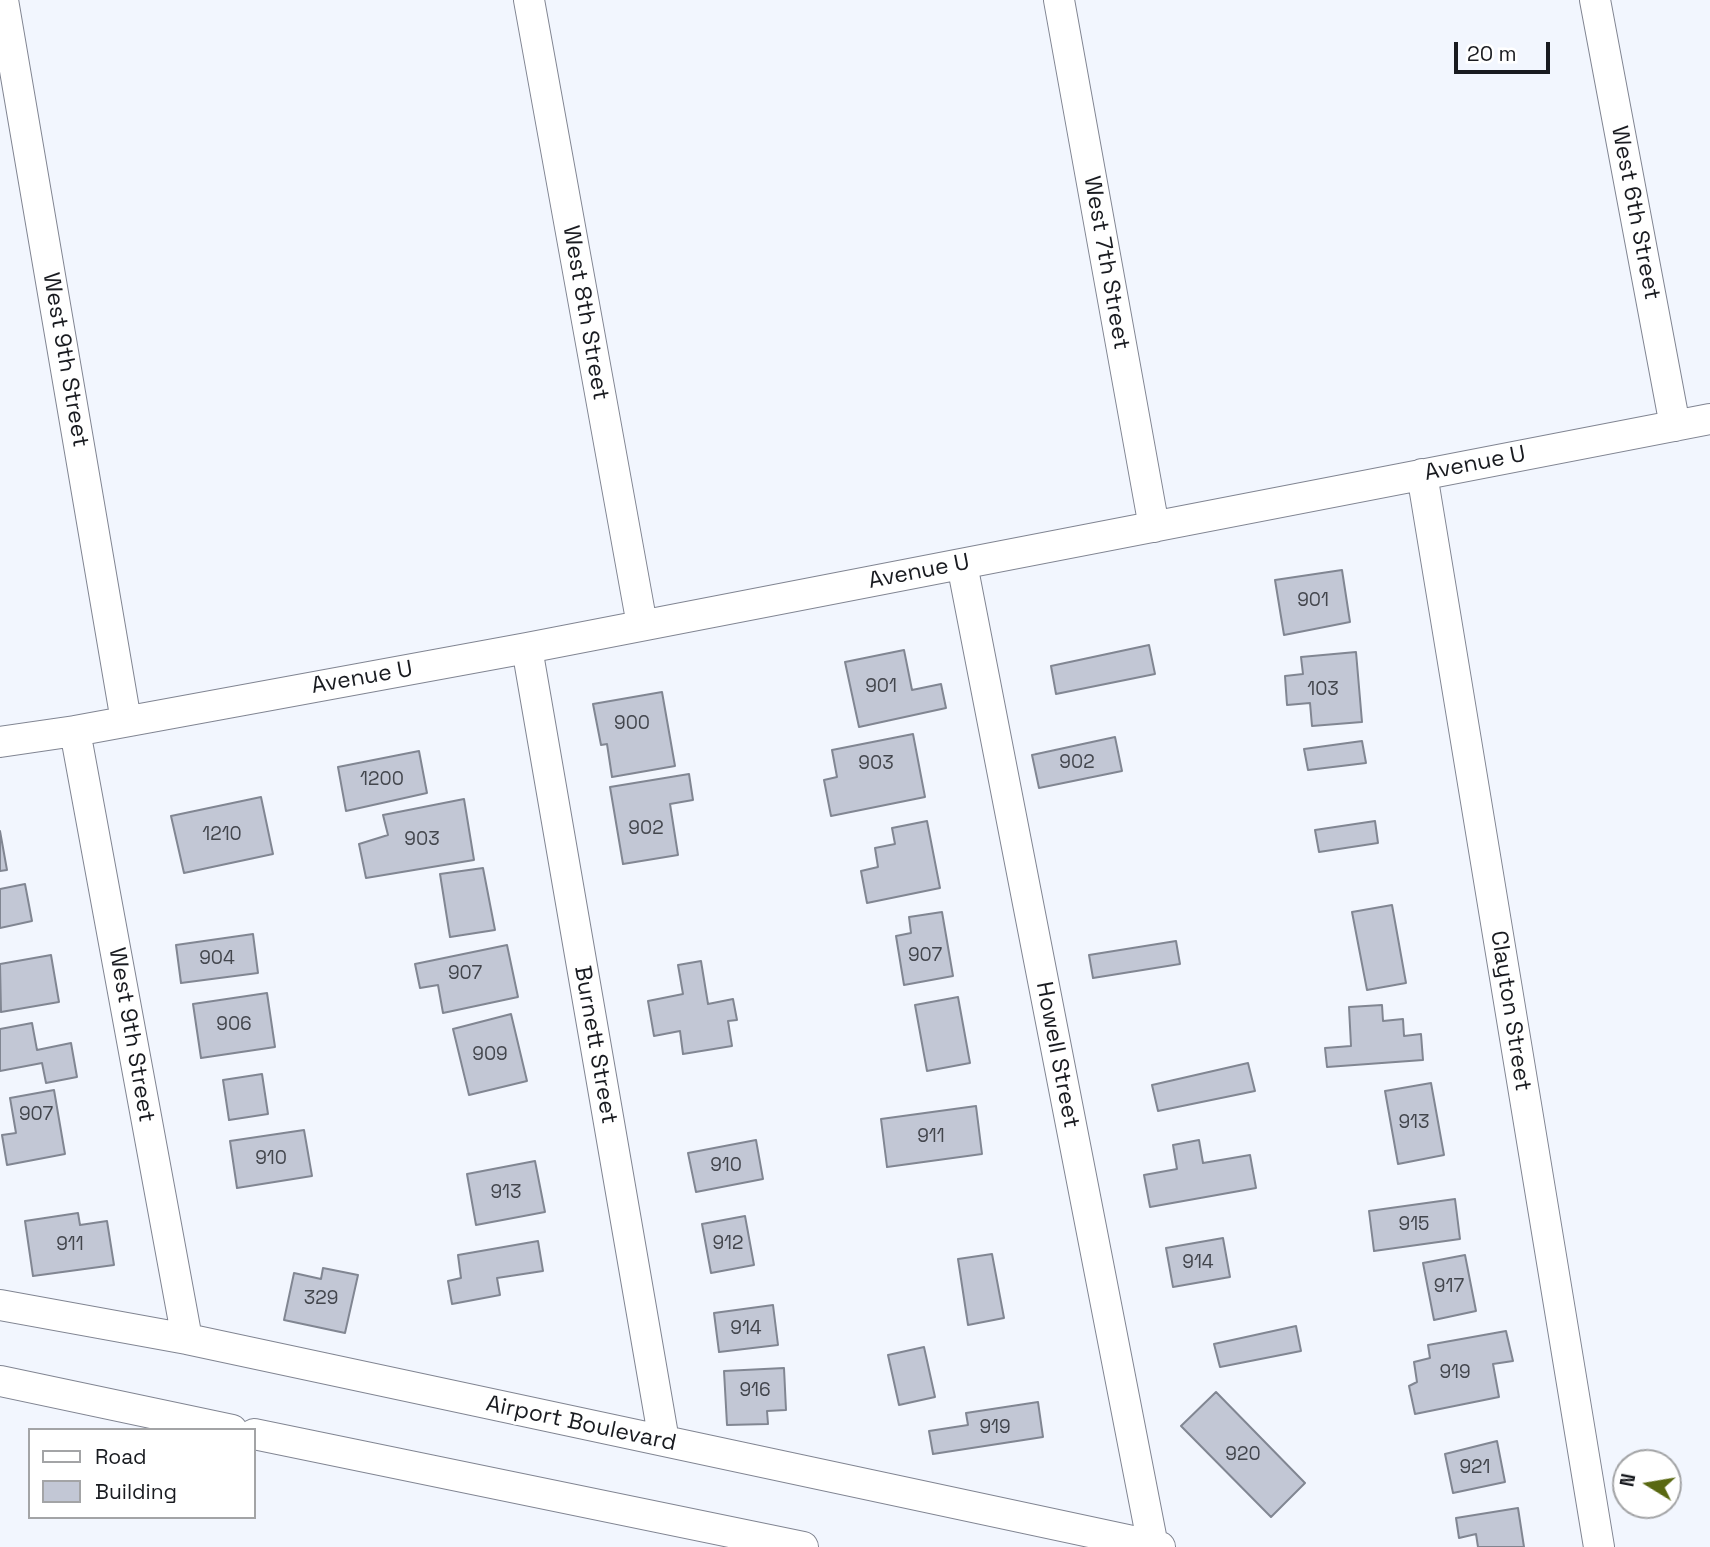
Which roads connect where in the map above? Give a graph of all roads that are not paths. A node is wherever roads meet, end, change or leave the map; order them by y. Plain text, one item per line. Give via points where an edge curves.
1 (4, 0) edge
2 (529, 0) edge
3 (1059, 0) edge
4 (1595, 0) edge
5 (1710, 419) edge
6 (1675, 426) junction
7 (1422, 474) junction
8 (1154, 527) junction
9 (962, 564) junction
10 (642, 625) junction
11 (527, 648) junction
12 (126, 721) junction
13 (75, 731) junction
14 (0, 742) edge
15 (0, 1305) edge
16 (187, 1339) junction
17 (0, 1381) edge
18 (223, 1428) edge
19 (256, 1434) edge
20 (664, 1441) junction
21 (1157, 1546) edge
22 (803, 1547) edge
23 (1599, 1547) edge

1 - 12 street, West 9th Street
2 - 10 street, West 8th Street
3 - 8 street, West 7th Street
4 - 6 street, West 6th Street
5 - 6 street, Avenue U
6 - 7 street, Avenue U
7 - 8 street, Avenue U
7 - 23 street, Clayton Street
8 - 9 street, Avenue U
9 - 10 street, Avenue U
9 - 21 street, Howell Street
10 - 11 street, Avenue U
11 - 12 street, Avenue U
11 - 20 street, Burnett Street
12 - 13 street, Avenue U
13 - 14 street
13 - 16 street, West 9th Street
15 - 16 street, Airport Boulevard
16 - 20 street, Airport Boulevard
17 - 18 street
19 - 22 street
20 - 21 street, Airport Boulevard

